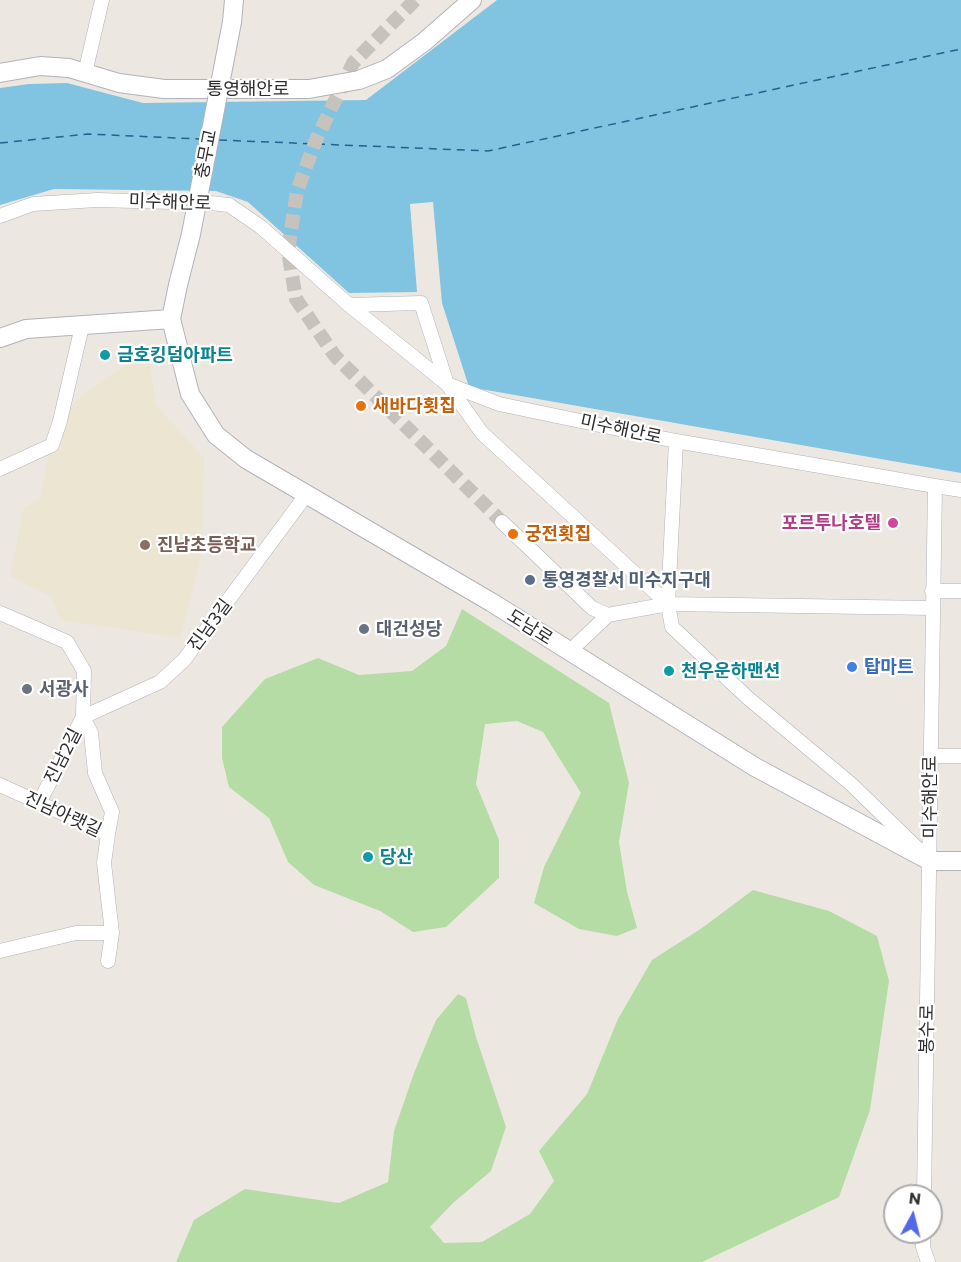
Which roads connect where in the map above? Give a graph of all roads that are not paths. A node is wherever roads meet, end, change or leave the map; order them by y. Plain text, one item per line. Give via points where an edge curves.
1 (102, 0) edge
2 (234, 0) edge
3 (472, 0) edge
4 (0, 73) edge
5 (85, 73) junction
6 (0, 216) edge
7 (349, 305) junction
8 (171, 319) junction
9 (82, 326) junction
10 (0, 338) edge
11 (447, 384) junction
12 (676, 441) junction
13 (0, 469) edge
14 (935, 486) junction
15 (961, 490) edge
16 (306, 495) junction
17 (502, 522) tunnel mouth
18 (932, 591) junction
19 (961, 591) edge
20 (668, 604) junction
21 (932, 608) junction
22 (0, 613) edge
23 (608, 615) junction
24 (570, 651) junction
25 (83, 717) junction
26 (931, 756) junction
27 (961, 756) edge
28 (0, 785) edge
29 (39, 803) junction
30 (108, 834) junction
31 (930, 861) junction
32 (961, 861) edge
33 (112, 933) junction
34 (0, 951) edge
35 (108, 960) dead end
36 (924, 1184) edge
37 (923, 1244) edge
38 (928, 1262) edge

1 - 5 street
2 - 8 main road, 충무교, bridge via 191,234
3 - 5 main road, 통영해안로 via 387,69 359,80 309,89 164,89 119,83
4 - 5 main road, 통영해안로 via 40,66
6 - 7 street, 미수해안로 via 33,204 97,200 210,202 229,206 261,227
7 - 11 street, 미수해안로
7 - 11 street via 421,303
8 - 9 main road
8 - 16 main road, 도남로 via 190,394 216,435 246,459
9 - 10 main road via 26,329
9 - 13 street via 52,445
11 - 12 street, 미수해안로 via 499,404
11 - 20 street via 482,432
12 - 14 street, 미수해안로
12 - 20 street
14 - 15 street
14 - 18 street, 미수해안로
16 - 24 main road, 도남로
16 - 25 street, 진남3길 via 184,660 160,682
17 - 23 street via 592,608
18 - 19 street
18 - 21 street, 미수해안로
20 - 21 street
20 - 23 street
20 - 31 street via 672,627 748,698 851,784
21 - 26 street, 미수해안로
22 - 25 street, 진남2길 via 67,642 84,671
23 - 24 street
24 - 31 main road, 도남로 via 755,767
25 - 29 street, 진남2길
25 - 30 street via 90,733 95,773 112,812
26 - 27 street
26 - 31 street, 미수해안로
28 - 29 street, 진남아랫길
29 - 30 street, 진남아랫길
30 - 33 street, 진남아랫길 via 104,863
31 - 32 main road, 도남로
31 - 36 street, 봉수로
33 - 34 street via 76,933
33 - 35 street, 진남아랫길
37 - 38 street

